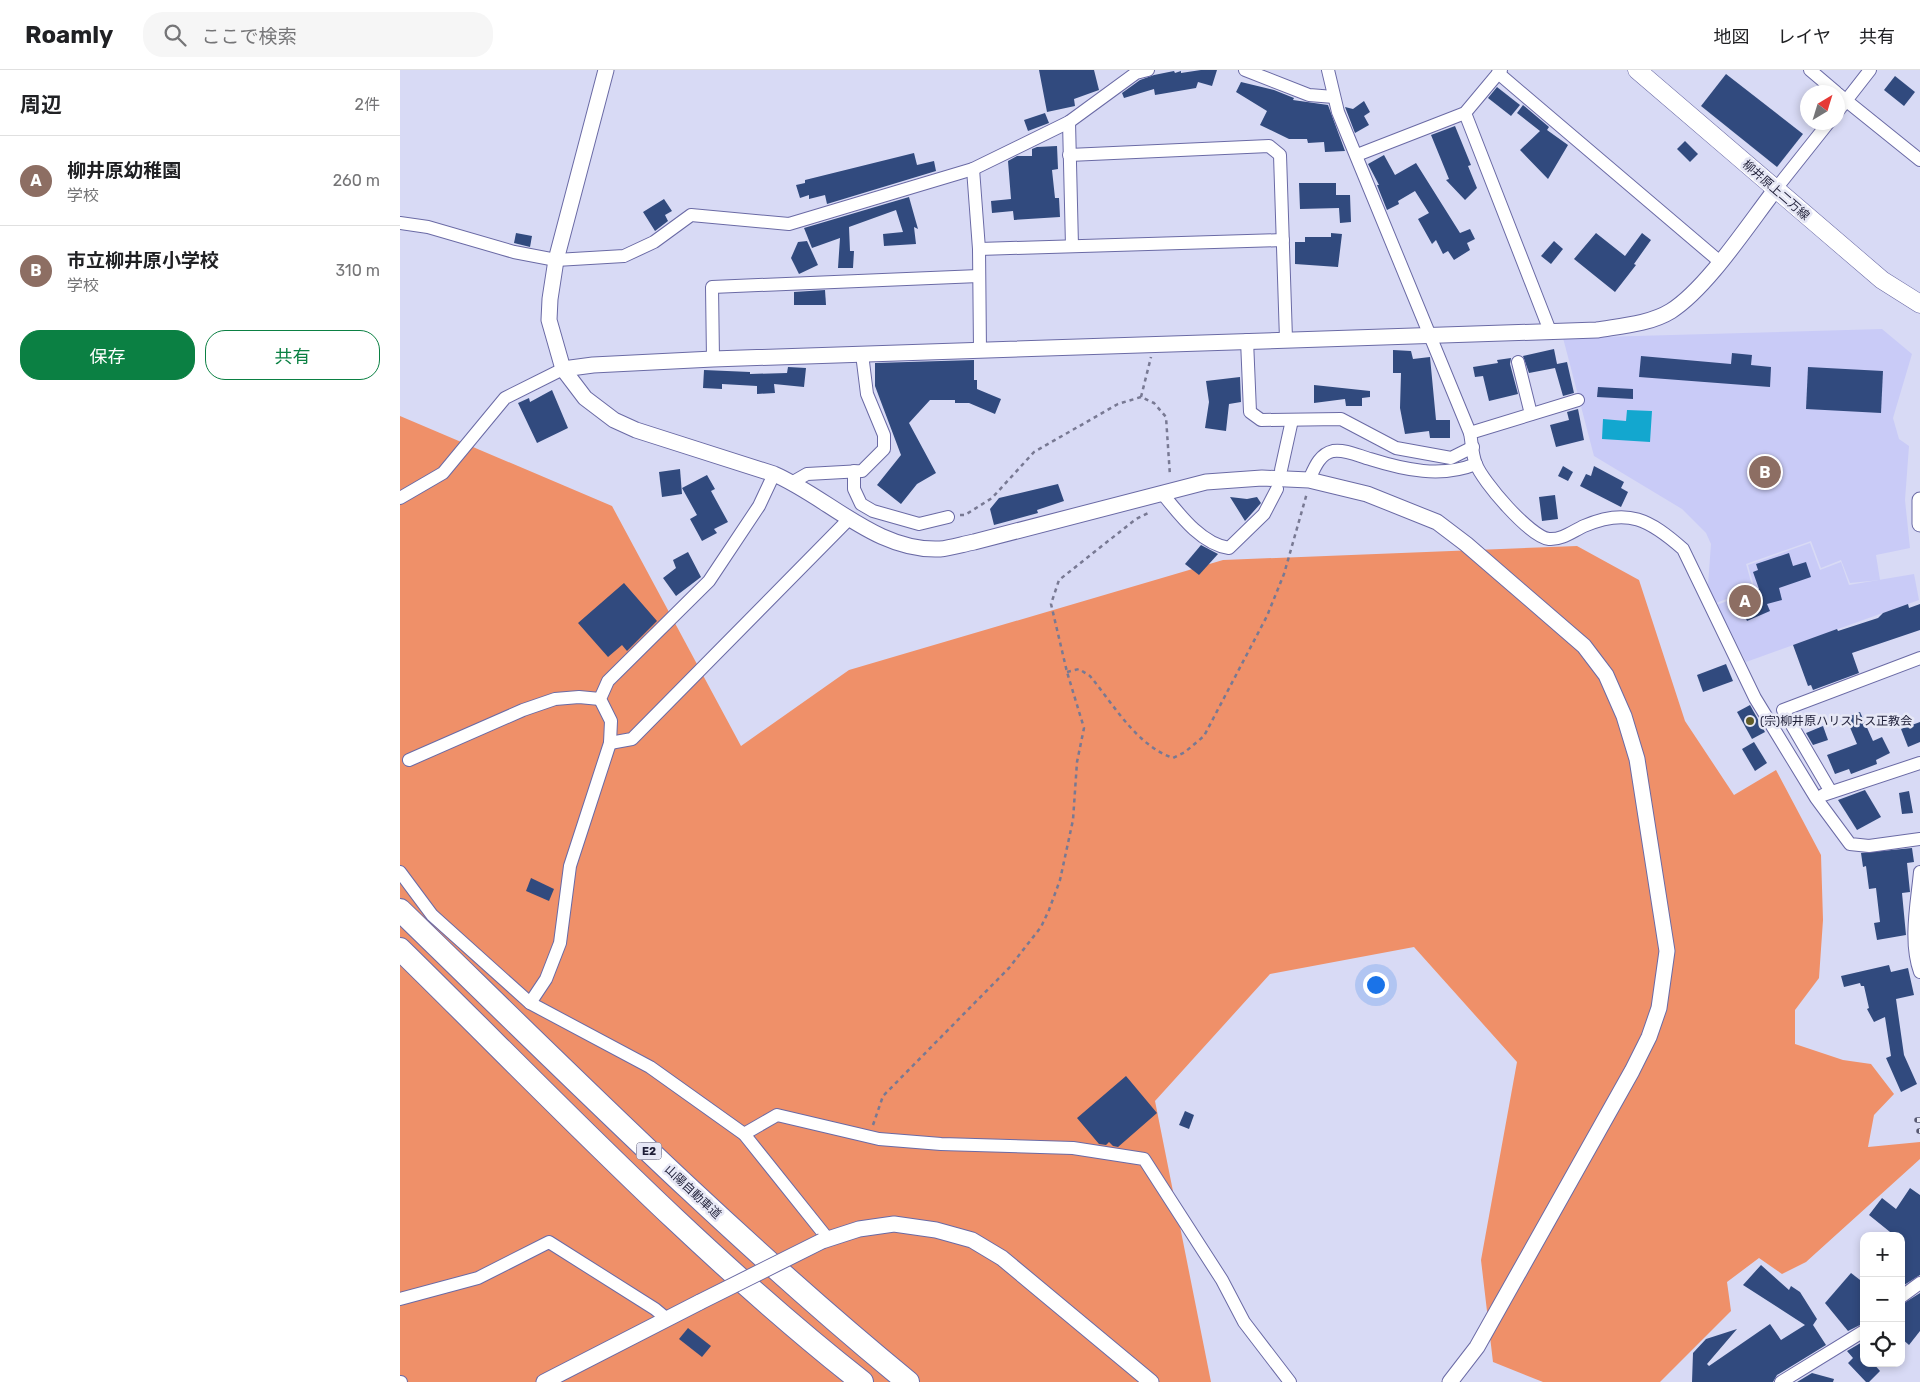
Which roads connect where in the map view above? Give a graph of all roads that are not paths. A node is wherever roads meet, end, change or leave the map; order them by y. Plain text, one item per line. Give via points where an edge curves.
1 (606, 70) edge
2 (1148, 70) edge
3 (1245, 70) edge
4 (1328, 70) edge
5 (1637, 70) edge
6 (1810, 70) edge
7 (1870, 70) edge
8 (1499, 71) edge
9 (1827, 85) edge
10 (1845, 92) edge
11 (1334, 97) junction
12 (1845, 100) edge
13 (1465, 113) junction
14 (1069, 122) junction
15 (1823, 130) edge
16 (1069, 155) junction
17 (1357, 155) junction
18 (1920, 160) edge
19 (973, 169) junction
20 (1775, 190) junction
21 (400, 223) edge
22 (1283, 240) junction
23 (1072, 246) junction
24 (979, 249) junction
25 (556, 260) junction
26 (1720, 262) junction
27 (979, 276) junction
28 (1920, 304) edge
29 (1550, 331) junction
30 (1429, 334) junction
31 (1286, 339) junction
32 (1247, 340) junction
33 (980, 350) junction
34 (862, 354) junction
35 (713, 359) junction
36 (1518, 362) dead end
37 (563, 369) junction
38 (1578, 400) dead end
39 (1531, 414) junction
40 (1292, 420) junction
41 (1470, 434) junction
42 (1473, 447) junction
43 (1476, 464) junction
44 (1281, 470) dead end
45 (854, 472) junction
46 (774, 474) junction
47 (1309, 480) junction
48 (793, 482) junction
49 (1277, 489) dead end
50 (1167, 491) junction
51 (400, 498) edge
52 (1920, 500) edge
53 (948, 516) road end
54 (850, 518) junction
55 (1920, 524) edge
56 (1920, 658) edge
57 (600, 700) junction
58 (610, 743) junction
59 (410, 760) dead end
60 (1920, 762) edge
61 (1830, 792) junction
62 (1816, 798) junction
63 (1920, 839) edge
64 (400, 872) edge
65 (1920, 872) edge
66 (400, 910) edge
67 (400, 949) edge
68 (1920, 972) edge
69 (530, 1003) junction
70 (744, 1134) junction
71 (825, 1240) junction
72 (1920, 1283) edge
73 (1905, 1294) edge
74 (400, 1299) edge
75 (667, 1319) junction
76 (1860, 1333) edge
77 (544, 1382) edge
78 (862, 1382) edge
79 (908, 1382) edge
80 (1150, 1382) edge
81 (1290, 1382) edge
82 (1450, 1382) edge
83 (1781, 1382) edge

1 - 25 street
2 - 14 street via 1136,73
3 - 11 street via 1309,95
4 - 11 street
5 - 20 main road, 柳井原上二万線
6 - 9 street
7 - 10 street
8 - 13 street
8 - 26 street
11 - 17 street
12 - 18 street
13 - 17 street
13 - 29 street
14 - 16 street
14 - 19 street
15 - 20 street
16 - 22 street via 1269,146 1280,155
16 - 23 street
17 - 30 street
19 - 24 street
19 - 25 street via 789,224 691,215 654,242 624,256
20 - 26 street
20 - 28 main road, 柳井原上二万線 via 1882,280
21 - 25 street
22 - 23 street
22 - 31 street
23 - 24 street
24 - 27 street
25 - 37 street via 549,320
26 - 29 street via 1701,285 1670,311 1633,325
27 - 33 street
27 - 35 street via 712,287
29 - 30 street
30 - 31 street
30 - 41 street
31 - 32 street
32 - 33 street
32 - 40 street via 1250,412 1261,420
33 - 34 street
34 - 35 street
34 - 45 street via 867,394 884,435 884,449 862,471
35 - 37 street
36 - 39 street
37 - 46 street via 585,398 614,420
37 - 51 street via 505,398 443,473
38 - 39 street
39 - 41 street
40 - 42 street via 1341,419 1396,448 1451,458
40 - 44 street
41 - 42 street
42 - 43 street
43 - 47 street via 1447,472 1401,469 1343,451 1331,451 1316,463
43 - 62 street via 1506,505 1537,534 1548,539 1564,536 1585,525 1629,516 1654,526 1683,549 1755,698
45 - 48 street via 807,474
45 - 53 street via 854,489 861,504 873,511 919,524
46 - 48 street
46 - 57 street via 759,506 709,581 608,681
47 - 50 street via 1262,478 1206,482
47 - 82 street via 1367,494 1437,522 1547,612 1584,646 1606,675 1638,759 1667,952 1659,1008 1632,1071 1518,1276 1477,1347
48 - 54 street
49 - 50 street via 1264,514 1229,548 1221,547 1194,530
50 - 54 street via 941,549 903,545
52 - 55 street
54 - 58 street via 632,739
56 - 61 street via 1783,710
57 - 58 street via 611,721
57 - 59 street via 579,697 555,699
58 - 69 street via 570,866 560,942 546,979
60 - 61 street
61 - 62 street
62 - 63 street via 1850,844 1869,846
64 - 69 street via 432,915
65 - 68 street via 1914,934
66 - 79 highway, 山陽自動車道 / E2 via 699,1197 837,1324
67 - 78 highway, E2 via 691,1233 818,1347
69 - 70 street via 650,1066
70 - 71 street
70 - 81 street via 777,1115 869,1136 941,1144 1073,1148 1144,1159 1222,1280 1244,1322
71 - 75 street, bridge
71 - 80 street via 860,1229 894,1224 936,1230 972,1240 1002,1258
72 - 73 street
74 - 75 street via 478,1278 550,1242
75 - 77 street
76 - 83 street

